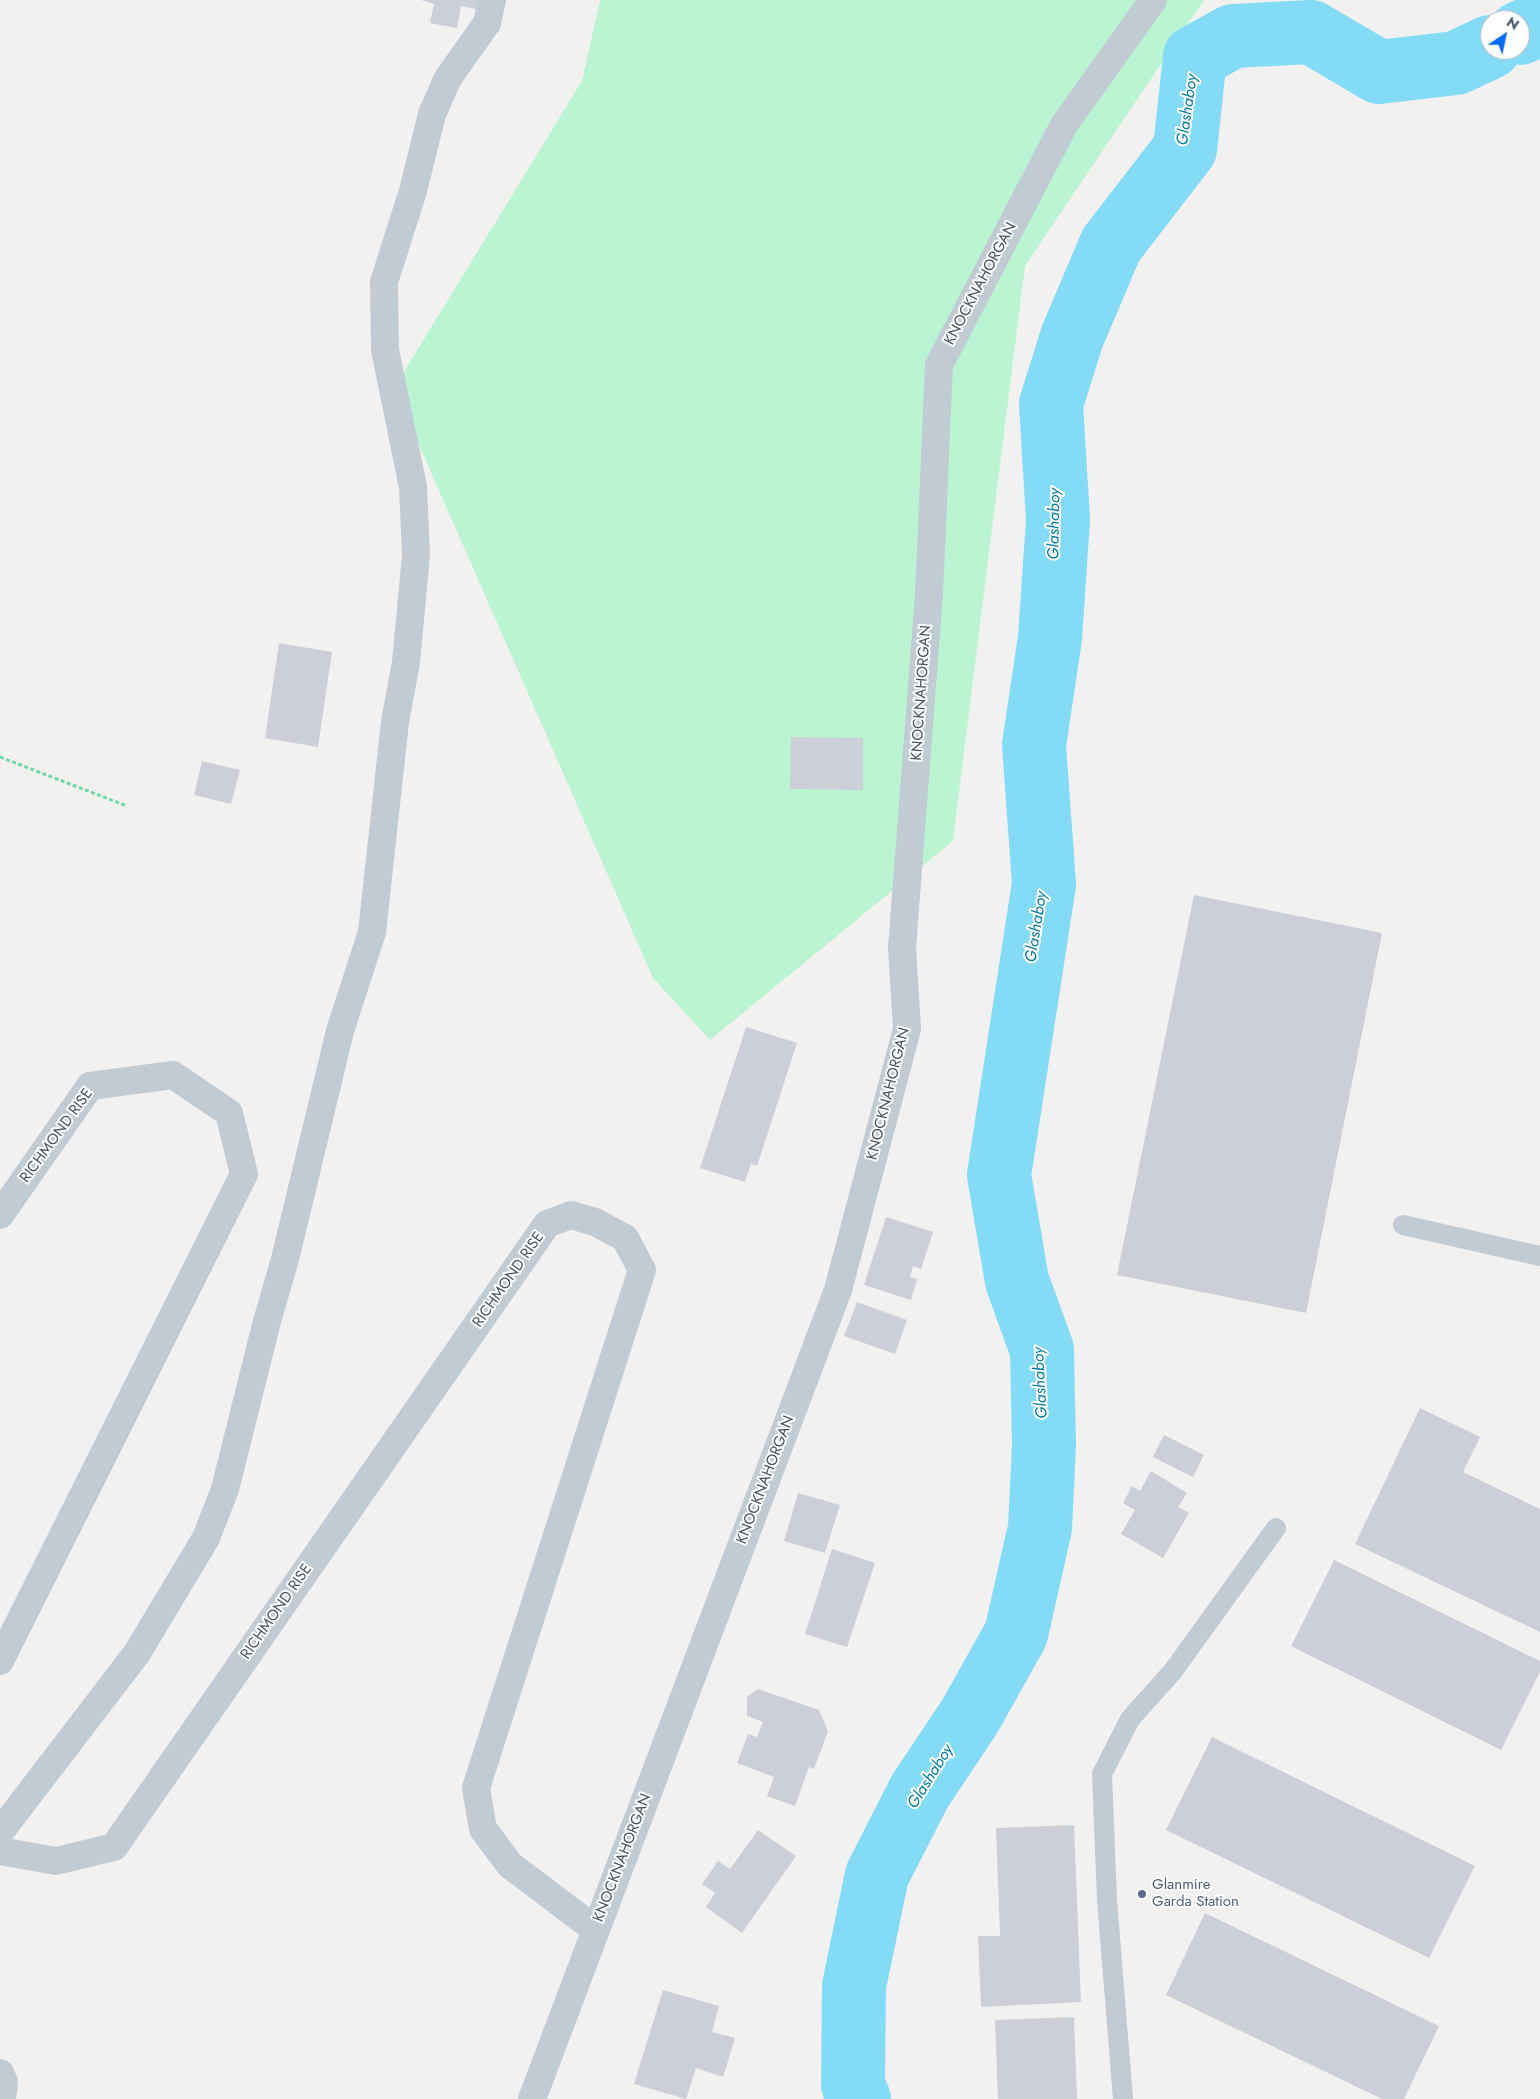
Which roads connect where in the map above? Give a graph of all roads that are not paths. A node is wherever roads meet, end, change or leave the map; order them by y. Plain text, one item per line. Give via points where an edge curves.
1 (492, 0) edge
2 (1153, 0) edge
3 (0, 1215) edge
4 (1403, 1226) dead end
5 (1540, 1256) edge
6 (1276, 1528) dead end
7 (0, 1661) edge
8 (0, 1832) edge
9 (0, 1851) edge
10 (596, 1930) junction
11 (0, 2073) edge
12 (2, 2099) edge
13 (532, 2099) edge
14 (1123, 2099) edge

1 - 8 street via 486,22 448,78 432,114 413,191 384,282 385,350 413,486 416,555 372,932 340,1030 286,1259 225,1489 206,1538 137,1654
2 - 10 street, KNOCKNAHORGAN via 1064,125 939,365 929,594 902,948 907,1029 838,1290
3 - 7 street, RICHMOND RISE via 90,1086 173,1075 229,1113 244,1174
4 - 5 lane
6 - 14 lane via 1174,1671 1130,1719 1102,1774 1107,1900
9 - 10 street, RICHMOND RISE via 56,1861 114,1847 548,1224 571,1215 595,1222 625,1238 642,1270 476,1788 483,1829 510,1865
10 - 13 street, KNOCKNAHORGAN
11 - 12 street via 4,2082

